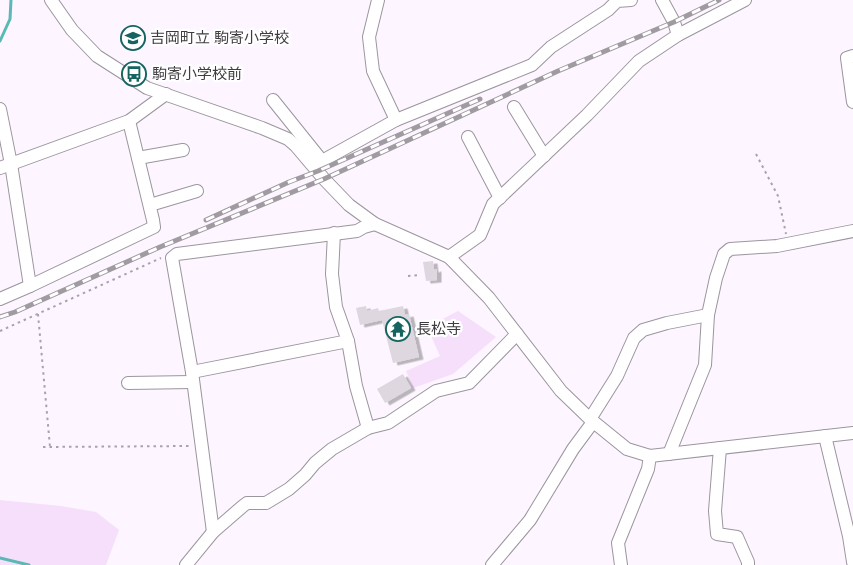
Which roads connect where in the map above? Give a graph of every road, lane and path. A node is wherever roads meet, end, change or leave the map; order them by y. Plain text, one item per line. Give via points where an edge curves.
1 (51, 0) edge
2 (378, 0) edge
3 (617, 0) edge
4 (631, 0) edge
5 (662, 0) edge
6 (745, 0) edge
7 (678, 35) junction
8 (853, 56) edge
9 (166, 94) junction
10 (273, 100) dead end
11 (853, 102) edge
12 (514, 107) dead end
13 (0, 109) edge
14 (396, 120) junction
15 (129, 121) junction
16 (293, 136) junction
17 (468, 137) dead end
18 (183, 150) dead end
19 (756, 154) dead end
20 (544, 156) junction
21 (138, 158) junction
22 (5, 166) edge
23 (197, 191) dead end
24 (500, 198) junction
25 (150, 205) junction
26 (375, 224) junction
27 (853, 231) edge
28 (334, 234) junction
29 (788, 244) junction
30 (175, 255) junction
31 (449, 257) junction
32 (419, 275) dead end
33 (408, 276) dead end
34 (30, 286) junction
35 (0, 300) edge
36 (38, 314) junction
37 (708, 315) junction
38 (0, 331) edge
39 (517, 334) junction
40 (348, 342) junction
41 (192, 377) junction
42 (128, 383) dead end
43 (592, 420) junction
44 (368, 428) junction
45 (853, 433) edge
46 (825, 436) junction
47 (202, 446) junction
48 (43, 447) dead end
49 (50, 447) junction
50 (720, 448) junction
51 (669, 454) junction
52 (650, 456) junction
53 (213, 532) junction
54 (853, 562) edge
55 (186, 565) edge
56 (492, 565) edge
57 (621, 565) edge
58 (748, 565) edge

1 - 9 street via 72,30 97,56 147,88
2 - 14 street via 369,37 373,71
3 - 4 street
3 - 14 street via 532,65
5 - 7 street
6 - 7 street
7 - 20 street via 639,61
8 - 11 street via 847,58
9 - 15 street
9 - 16 street
10 - 16 street
12 - 20 street
13 - 22 street
14 - 16 street via 322,162
15 - 21 street
15 - 22 street
16 - 26 street via 296,146 348,205
17 - 24 street
18 - 21 street
19 - 29 path via 778,196
20 - 24 street
21 - 25 street
22 - 34 street
23 - 25 street
24 - 31 street via 493,204 480,235
25 - 34 street via 154,227
26 - 28 street via 357,231
26 - 31 street
27 - 29 street
28 - 30 street
28 - 40 street via 332,274 336,307
29 - 37 street via 730,249 724,254
30 - 36 path via 160,258
30 - 41 street via 172,258
31 - 39 street via 489,298
32 - 33 path
34 - 35 street
36 - 38 path
36 - 49 path
37 - 43 street via 643,330 634,338
37 - 51 street via 705,366
39 - 43 street via 561,391
39 - 44 street via 468,383 436,391 388,423
40 - 41 street
40 - 44 street
41 - 42 street
41 - 47 street
43 - 52 street via 627,449
43 - 56 street via 530,520
44 - 53 street via 332,449 289,489 266,503 247,503
45 - 46 street
46 - 50 street
46 - 54 street
47 - 49 path
47 - 53 street
48 - 49 path
50 - 51 street
50 - 58 street via 715,512 717,534 737,537
51 - 52 street
52 - 57 street via 648,469 618,543
53 - 55 street

